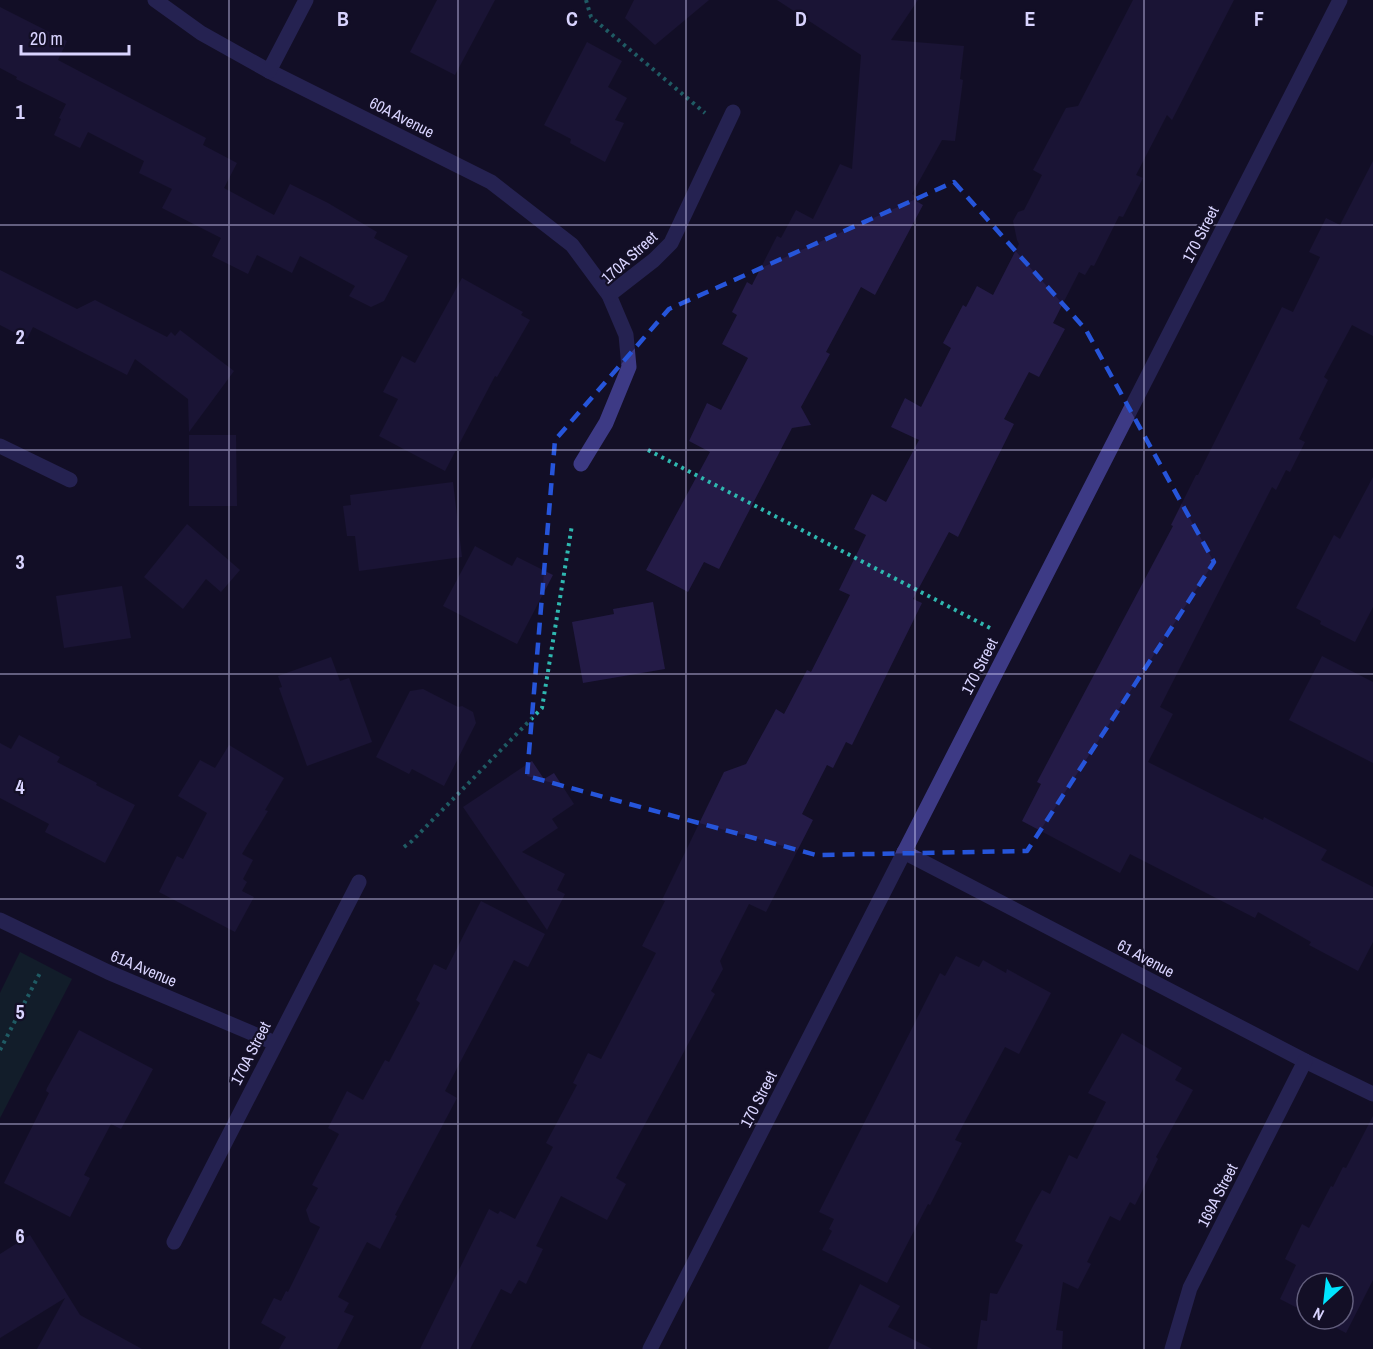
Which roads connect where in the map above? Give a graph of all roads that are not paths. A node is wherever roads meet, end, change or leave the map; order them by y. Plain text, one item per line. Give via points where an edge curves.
1 (155, 0) edge
2 (306, 0) edge
3 (1340, 0) edge
4 (269, 70) junction
5 (733, 112) dead end
6 (609, 295) junction
7 (0, 446) edge
8 (581, 464) dead end
9 (69, 480) dead end
10 (904, 852) junction
11 (359, 882) dead end
12 (0, 920) edge
13 (275, 1043) junction
14 (1305, 1061) junction
15 (1373, 1094) edge
16 (174, 1242) dead end
17 (650, 1349) edge
18 (1172, 1349) edge

1 - 4 street, 60A Avenue via 201,33
2 - 4 street
3 - 10 street, 170 Street
4 - 6 street, 60A Avenue via 491,182 572,245
5 - 6 street, 170A Street via 671,243
6 - 8 street, 170A Street via 626,335 629,367 606,423
7 - 9 street
10 - 14 street, 61 Avenue
10 - 17 street, 170 Street
11 - 13 street, 170A Street
12 - 13 street, 61A Avenue via 108,972
13 - 16 street, 170A Street
14 - 15 street, 61 Avenue
14 - 18 street, 169A Street via 1190,1288

